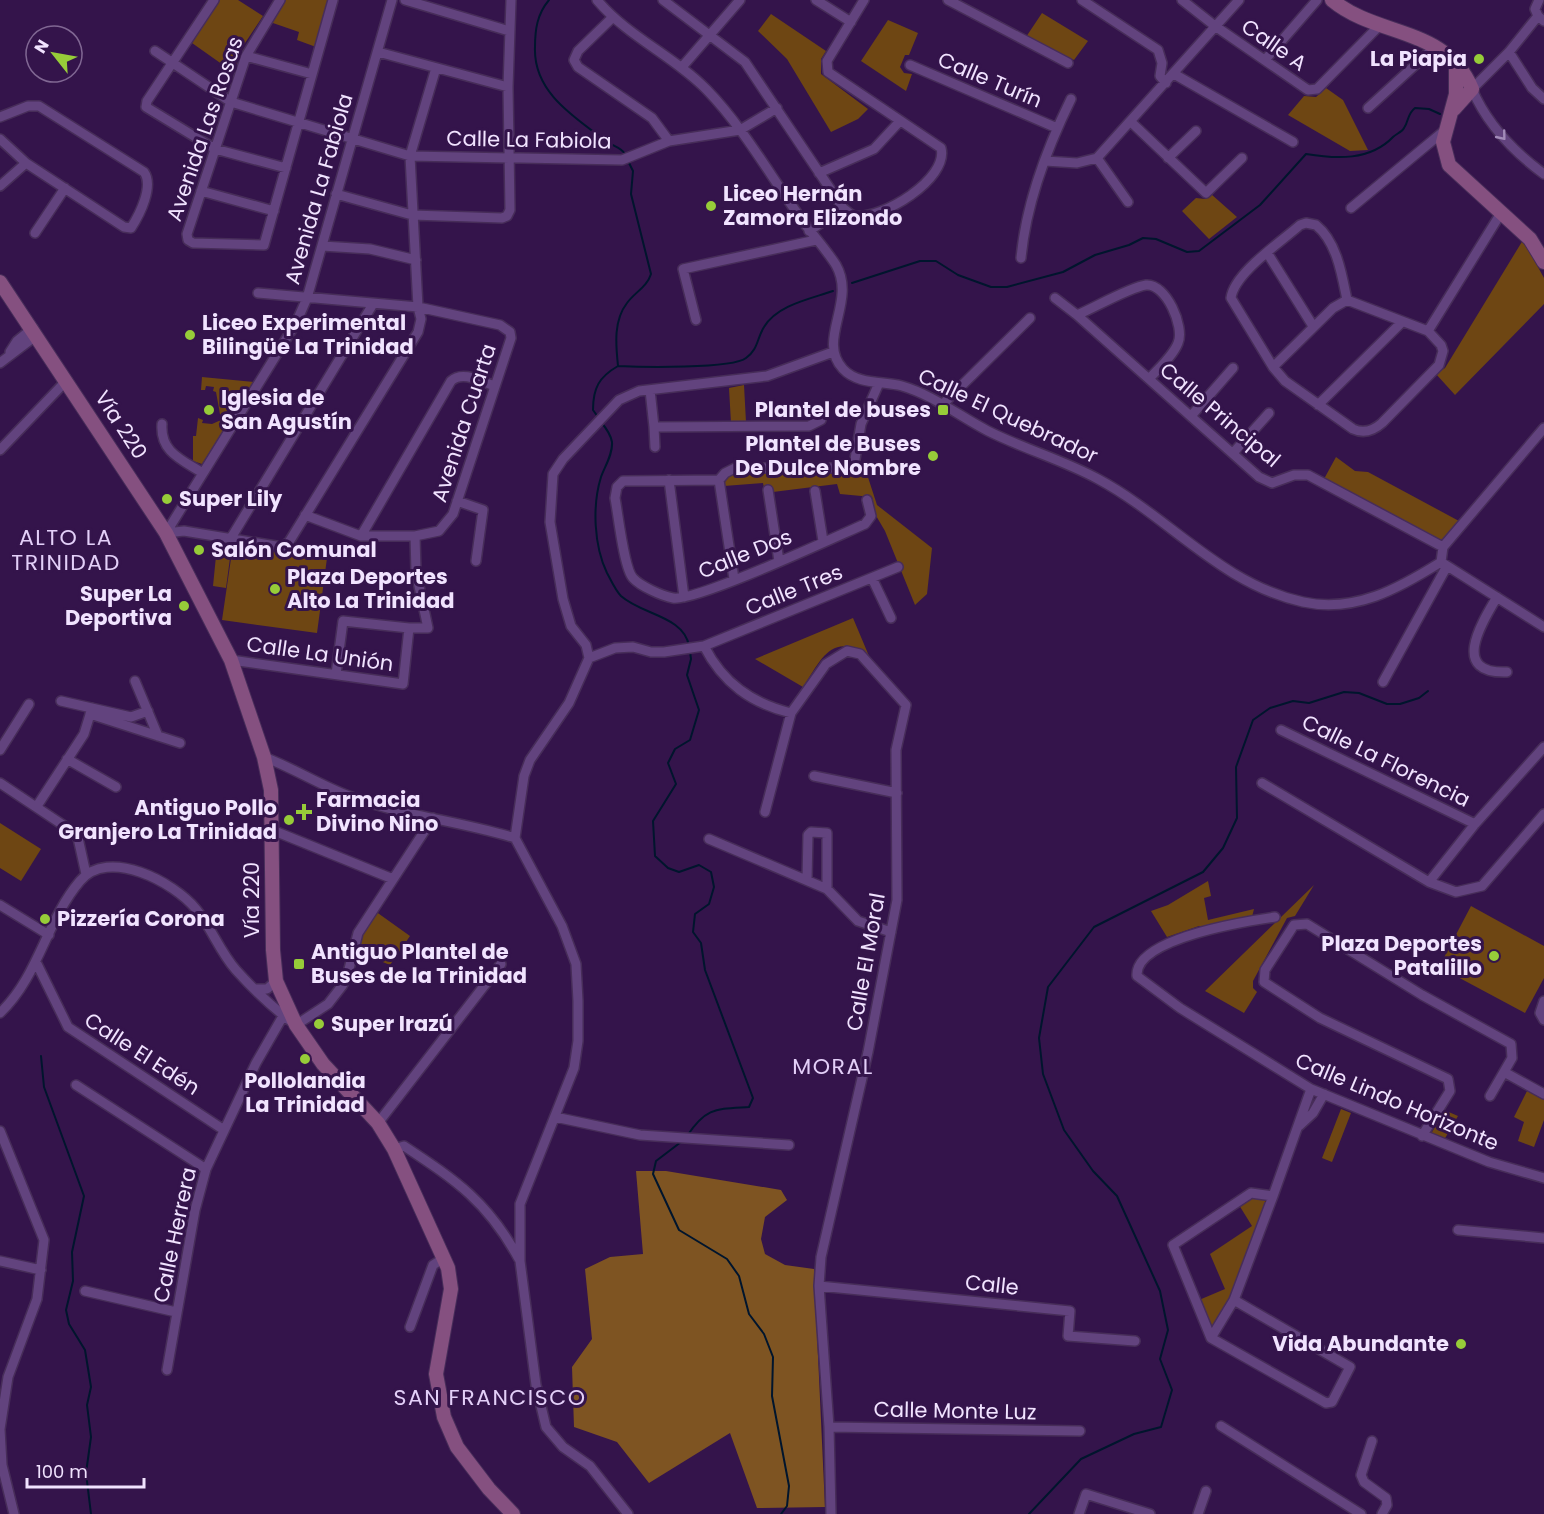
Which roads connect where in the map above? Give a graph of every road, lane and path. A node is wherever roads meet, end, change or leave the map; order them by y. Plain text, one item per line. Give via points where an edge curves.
1 (214, 0) edge
2 (280, 0) edge
3 (333, 0) edge
4 (392, 0) edge
5 (405, 0) edge
6 (511, 0) edge
7 (597, 0) edge
8 (663, 0) edge
9 (740, 0) edge
10 (816, 0) edge
11 (864, 0) edge
12 (948, 0) edge
13 (1082, 0) edge
14 (1182, 0) edge
15 (1239, 0) edge
16 (1317, 0) edge
17 (1332, 0) edge
18 (1539, 0) edge
19 (612, 18) junction
20 (1541, 19) edge
21 (851, 22) junction
22 (1380, 25) junction
23 (1215, 26) junction
24 (509, 31) junction
25 (710, 33) junction
26 (1436, 46) junction
27 (155, 51) dead end
28 (378, 52) junction
29 (1509, 52) junction
30 (246, 56) junction
31 (1265, 60) junction
32 (1456, 62) junction
33 (1068, 63) dead end
34 (173, 64) junction
35 (910, 65) dead end
36 (682, 67) junction
37 (436, 68) junction
38 (312, 74) junction
39 (1174, 74) junction
40 (1166, 83) junction
41 (508, 87) junction
42 (1472, 89) junction
43 (1071, 99) dead end
44 (1544, 99) edge
45 (231, 102) junction
46 (777, 108) junction
47 (1368, 108) dead end
48 (1449, 116) junction
49 (0, 117) edge
50 (900, 121) junction
51 (1131, 122) junction
52 (299, 123) junction
53 (1057, 128) junction
54 (740, 130) junction
55 (1196, 131) dead end
56 (1444, 131) junction
57 (352, 138) junction
58 (0, 139) edge
59 (669, 141) junction
60 (1293, 142) dead end
61 (215, 149) junction
62 (411, 156) junction
63 (508, 158) junction
64 (1097, 158) junction
65 (1168, 158) junction
66 (1242, 158) dead end
67 (1045, 161) junction
68 (26, 163) junction
69 (286, 168) junction
70 (819, 173) junction
71 (1544, 174) edge
72 (0, 186) edge
73 (65, 188) junction
74 (201, 191) junction
75 (336, 194) junction
76 (1128, 202) dead end
77 (843, 208) junction
78 (1351, 208) dead end
79 (274, 211) junction
80 (1502, 213) junction
81 (412, 215) junction
82 (809, 231) junction
83 (34, 232) dead end
84 (816, 240) junction
85 (322, 246) junction
86 (1268, 254) junction
87 (1021, 258) dead end
88 (416, 260) junction
89 (1544, 262) edge
90 (0, 282) edge
91 (258, 293) dead end
92 (307, 298) junction
93 (1055, 298) dead end
94 (1347, 300) junction
95 (373, 304) junction
96 (417, 307) junction
97 (1077, 315) junction
98 (1030, 318) dead end
99 (696, 320) dead end
100 (1401, 323) junction
101 (1313, 326) junction
102 (1428, 331) junction
103 (35, 332) junction
104 (237, 346) dead end
105 (279, 350) junction
106 (833, 352) junction
107 (0, 363) edge
108 (1273, 367) junction
109 (1233, 368) dead end
110 (1149, 379) junction
111 (67, 380) junction
112 (879, 383) junction
113 (495, 386) junction
114 (651, 390) junction
115 (942, 405) junction
116 (1318, 405) junction
117 (1269, 413) dead end
118 (1191, 416) junction
119 (821, 420) dead end
120 (162, 424) dead end
121 (654, 427) junction
122 (1544, 428) edge
123 (655, 447) dead end
124 (0, 450) edge
125 (1233, 453) junction
126 (201, 472) junction
127 (669, 480) junction
128 (719, 480) junction
129 (768, 490) dead end
130 (814, 491) dead end
131 (867, 500) dead end
132 (456, 501) junction
133 (305, 515) junction
134 (166, 532) junction
135 (361, 536) junction
136 (414, 536) junction
137 (231, 538) junction
138 (823, 541) junction
139 (1443, 547) junction
140 (476, 561) dead end
141 (778, 561) junction
142 (1444, 564) junction
143 (898, 567) dead end
144 (872, 578) junction
145 (734, 579) junction
146 (684, 597) junction
147 (1497, 597) junction
148 (891, 618) dead end
149 (1544, 627) edge
150 (409, 628) junction
151 (704, 646) junction
152 (589, 658) junction
153 (231, 660) junction
154 (1507, 672) dead end
155 (336, 674) junction
156 (135, 681) dead end
157 (1383, 682) dead end
158 (61, 701) dead end
159 (29, 704) dead end
160 (91, 711) junction
161 (148, 711) junction
162 (791, 713) junction
163 (1281, 730) dead end
164 (158, 736) junction
165 (180, 743) dead end
166 (1544, 747) edge
167 (0, 750) edge
168 (264, 757) junction
169 (67, 759) junction
170 (814, 776) dead end
171 (0, 783) edge
172 (1262, 783) dead end
173 (116, 787) dead end
174 (897, 793) junction
175 (37, 807) junction
176 (765, 812) dead end
177 (1544, 814) edge
178 (433, 818) junction
179 (1475, 824) junction
180 (272, 830) junction
181 (515, 838) junction
182 (709, 838) dead end
183 (86, 874) junction
184 (393, 879) junction
185 (807, 880) junction
186 (1429, 882) junction
187 (826, 889) junction
188 (0, 905) edge
189 (1275, 916) dead end
190 (891, 932) junction
191 (49, 934) junction
192 (37, 964) junction
193 (501, 964) dead end
194 (276, 981) junction
195 (254, 989) junction
196 (1544, 1001) edge
197 (0, 1013) edge
198 (283, 1016) junction
199 (1544, 1020) edge
200 (296, 1025) junction
201 (1504, 1072) junction
202 (76, 1085) dead end
203 (1311, 1089) junction
204 (1324, 1094) junction
205 (1544, 1094) edge
206 (1490, 1096) dead end
207 (555, 1117) junction
208 (378, 1123) junction
209 (1299, 1126) junction
210 (224, 1130) junction
211 (0, 1131) edge
212 (1422, 1136) junction
213 (789, 1145) dead end
214 (394, 1149) junction
215 (206, 1169) junction
216 (1544, 1178) edge
217 (1273, 1196) junction
218 (1458, 1230) dead end
219 (1544, 1238) edge
220 (444, 1257) junction
221 (0, 1261) edge
222 (520, 1261) junction
223 (41, 1270) junction
224 (819, 1286) junction
225 (85, 1291) dead end
226 (1234, 1300) junction
227 (176, 1312) junction
228 (410, 1327) dead end
229 (1211, 1338) junction
230 (1135, 1341) dead end
231 (167, 1370) dead end
232 (1221, 1426) dead end
233 (829, 1427) junction
234 (0, 1429) edge
235 (1080, 1431) dead end
236 (1372, 1441) dead end
237 (1, 1465) edge
238 (1206, 1491) dead end
239 (14, 1514) edge
240 (513, 1514) edge
241 (628, 1514) edge
242 (831, 1514) edge
243 (1079, 1514) edge
244 (1150, 1514) edge
245 (1198, 1514) edge
246 (1361, 1514) edge
247 (1382, 1514) edge

1 - 34 street
2 - 30 street, Avenida Las Rosas
3 - 38 street
4 - 28 street, Avenida La Fabiola
5 - 24 street
6 - 24 street
7 - 19 street
8 - 25 street
9 - 25 street
10 - 21 street
11 - 21 street
12 - 33 street
13 - 40 street via 1158,50 1160,76
14 - 23 street, Calle A
15 - 23 street
16 - 31 street
17 - 22 main road via 1358,18
18 - 20 street via 1535,9
19 - 36 street
19 - 59 street via 578,51 574,60 578,67 652,118
20 - 29 street
21 - 50 street via 827,67 831,75
22 - 26 main road
22 - 31 street, Calle A via 1313,90 1304,88
23 - 31 street, Calle A
23 - 39 street
24 - 41 street
25 - 36 street
25 - 46 street via 745,62
26 - 32 main road
26 - 47 street
27 - 34 street, Calle La Fabiola
28 - 37 street
28 - 57 street, Avenida La Fabiola
29 - 42 street
29 - 44 street via 1532,88
30 - 38 street
30 - 45 street, Avenida Las Rosas
32 - 42 main road
32 - 48 main road via 1456,94
34 - 45 street, Calle La Fabiola
34 - 61 street via 146,107
35 - 53 street, Calle Turín
36 - 54 street
37 - 41 street
37 - 62 street
38 - 52 street
39 - 40 street
39 - 60 street
40 - 51 street
41 - 63 street
42 - 48 main road
42 -> 71 street via 1508,143
43 - 53 street
45 - 52 street, Calle La Fabiola
45 - 61 street, Avenida Las Rosas
46 - 54 street
46 - 70 street
48 - 56 main road
49 - 73 street via 39,106 144,172 148,179 131,228 124,228
50 - 70 street via 874,149
50 - 77 street via 941,148 942,162 910,197 868,215 856,216
51 - 64 street
51 - 65 street
52 - 57 street, Calle La Fabiola
52 - 69 street
53 - 67 street
54 - 59 street, Calle La Fabiola
54 - 82 street
55 - 65 street
56 - 78 street
56 - 80 main road via 1443,149 1449,165
57 - 62 street, Calle La Fabiola
57 - 75 street, Avenida La Fabiola
58 - 68 street
59 - 63 street, Calle La Fabiola via 622,160
61 - 69 street
61 - 74 street, Avenida Las Rosas
62 - 63 street, Calle La Fabiola
62 - 81 street
63 - 81 street via 507,216
64 - 67 street via 1077,163
64 - 76 street
65 - 66 street via 1206,193
67 - 87 street via 1022,241
68 - 72 street
68 - 73 street
69 - 79 street
70 - 77 street
73 - 83 street
74 - 79 street
74 - 79 street, Avenida Las Rosas via 187,234 193,243 264,245
75 - 81 street
75 - 85 street, Avenida La Fabiola
77 - 82 street
80 - 89 main road via 1530,239
80 - 102 street
81 - 88 street
82 - 84 street
84 - 99 street via 683,269
84 - 106 street via 836,266 842,286
85 - 88 street via 370,249
85 - 92 street, Avenida La Fabiola
86 - 94 street via 1300,225 1312,223 1321,229 1335,253
86 - 101 street
86 - 108 street via 1240,276 1232,290 1233,303
88 - 96 street
90 - 103 main road, Vía 220
91 - 92 street
92 - 95 street
92 - 105 street, Avenida La Fabiola
93 - 97 street, Calle Principal
94 - 100 street
94 - 101 street
95 - 96 street
95 - 137 street
96 - 113 street, Avenida Cuarta via 500,325 510,332
96 - 133 street via 421,319 418,332
97 - 110 street, Calle Principal
97 - 110 street via 1141,286 1161,290 1181,328 1181,336 1178,346
98 - 115 street
100 - 102 street
100 - 116 street
101 - 108 street
102 - 116 street via 1443,351 1439,365 1382,423 1363,432
103 - 107 street
103 - 111 main road, Vía 220
104 - 105 street
105 - 126 street, Avenida La Fabiola
106 - 112 street, Calle El Quebrador via 844,370
106 - 114 street via 767,376
108 - 116 street
109 - 118 street
110 - 118 street, Calle Principal
111 - 124 street
111 - 134 main road, Vía 220
112 - 115 street, Calle El Quebrador via 904,387
112 - 128 street via 861,424 854,465 850,468 735,468
113 - 132 street, Avenida Cuarta
113 - 135 street via 456,377
114 - 121 street
114 - 152 street via 629,394 562,459 553,474 550,522 563,599 571,626 586,645
115 - 142 street, Calle El Quebrador via 988,430 1097,478 1232,574 1267,591 1304,602 1349,604 1396,590
117 - 125 street
118 - 125 street, Calle Principal
119 - 121 street via 809,426
120 - 126 street via 161,436 168,450
121 - 123 street
122 - 139 street
125 - 139 street, Calle Principal via 1267,482 1308,475
126 - 134 street, Avenida La Fabiola
127 - 128 street
127 - 146 street
127 - 146 street, Calle Dos via 623,481 615,498 633,579 674,598
128 - 145 street
129 - 141 street
130 - 138 street
131 - 138 street, Calle Dos via 869,521
132 - 136 street, Avenida Cuarta via 453,514 439,531
132 - 140 street via 483,510
133 - 135 street
133 - 137 street via 282,547
134 - 137 street
134 - 153 main road, Vía 220
135 - 136 street
136 - 150 street via 416,572 428,628
138 - 141 street, Calle Dos
139 - 142 street
141 - 145 street, Calle Dos
142 - 147 street
142 - 157 street
143 - 144 street, Calle Tres
144 - 148 street
144 - 151 street, Calle Tres
145 - 146 street, Calle Dos
147 - 149 street
147 - 154 street via 1478,629 1473,647 1482,668
150 - 155 street via 343,621
150 - 155 street, Calle La Unión via 403,684
151 - 152 street via 651,652 615,648
151 - 162 street via 714,665 740,691 766,707
152 - 181 street via 569,703 530,760
153 - 155 street, Calle La Unión
153 - 168 main road, Vía 220
156 - 161 street
158 - 160 street
159 - 167 street
160 - 161 street via 131,717
160 - 164 street
160 - 169 street via 84,734
161 - 164 street
162 - 174 street, Calle El Moral via 826,664 847,651 860,654 906,705 896,750
162 - 176 street
163 - 179 street, Calle La Florencia
164 - 165 street
166 - 179 street
168 - 178 street via 348,795
168 - 180 main road, Vía 220 via 271,790
169 - 173 street
169 - 175 street
170 - 174 street
171 - 175 street
172 - 186 street
174 - 190 street, Calle El Moral via 897,900
175 - 183 street via 78,838
177 - 186 street via 1482,886 1456,892
178 - 181 street
178 - 184 street
179 - 186 street
180 - 184 street
180 - 194 main road, Vía 220
181 - 207 street via 562,926 576,964 578,1041 569,1085
182 - 185 street
183 - 191 street
183 - 195 street via 110,867 128,868 173,888 195,907 233,967
184 - 200 street via 355,939 342,986 328,1004
185 - 187 street
185 - 187 street via 808,835 827,833
187 - 190 street via 858,921
188 - 191 street
189 - 203 street, Calle Lindo Horizonte via 1178,938 1152,952 1138,968 1137,976 1180,1008
190 - 224 street, Calle El Moral via 868,1052 825,1232
191 - 192 street
192 - 197 street via 20,992
192 - 210 street, Calle El Edén via 68,1027
193 - 208 street
194 - 195 street via 267,989
194 - 200 main road, Vía 220
195 - 198 street
196 - 199 street via 1540,1013
198 - 200 street
198 - 210 street, Calle Herrera
200 - 208 main road, Vía 220 via 323,1064
201 - 205 street
201 - 206 street
201 - 212 street via 1513,1053 1511,1044 1302,922 1290,928 1263,974 1267,985 1320,1018 1448,1078 1450,1090
202 - 215 street
203 - 204 street, Calle Lindo Horizonte
203 - 209 street
204 - 209 street via 1313,1113
204 - 212 street, Calle Lindo Horizonte
207 - 213 street via 640,1135
207 - 222 street via 520,1204
208 - 214 main road, Vía 220
209 - 217 street
210 - 215 street, Calle Herrera
211 - 223 street via 42,1232
212 - 216 street, Calle Lindo Horizonte
214 - 220 main road, Vía 220
214 - 222 street via 404,1146 462,1184 503,1230
215 - 227 street, Calle Herrera
217 - 226 street
217 - 229 street via 1251,1193 1173,1245
218 - 219 street
220 - 228 street via 433,1265
220 - 240 main road, Vía 220 via 451,1290 436,1374 444,1417 457,1447
221 - 223 street
222 - 241 street via 536,1385 546,1426 563,1447 590,1466
223 - 234 street via 34,1308 8,1377
224 - 230 street, Calle via 1070,1311 1068,1336
224 - 233 street, Calle El Moral
225 - 227 street
226 - 229 street
226 - 229 street via 1350,1369 1328,1404
227 - 231 street, Calle Herrera
232 - 246 street
233 - 235 street, Calle Monte Luz
233 - 242 street, Calle El Moral
234 - 237 street
236 - 247 street via 1361,1475 1364,1482 1386,1497
237 - 239 street
238 - 245 street
243 - 244 street via 1086,1494

